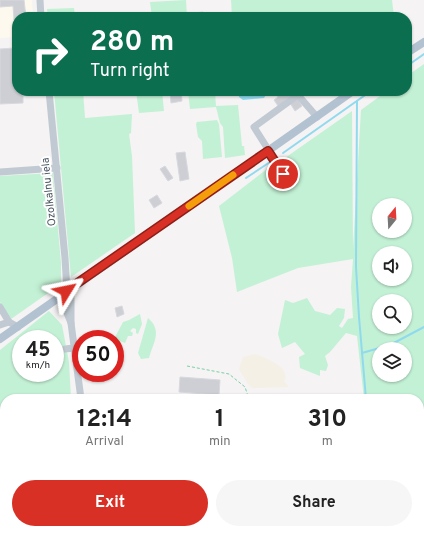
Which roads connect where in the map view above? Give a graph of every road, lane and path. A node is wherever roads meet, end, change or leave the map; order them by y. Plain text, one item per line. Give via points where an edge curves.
1 (40, 0) edge
2 (41, 12) edge
3 (424, 42) edge
4 (412, 50) edge
5 (50, 96) edge
6 (293, 96) edge
7 (300, 96) edge
8 (347, 96) edge
9 (317, 117) junction
10 (268, 151) junction
11 (57, 168) junction
12 (0, 172) edge
13 (283, 174) dead end
14 (66, 291) junction
15 (0, 307) edge
16 (10, 322) junction
17 (0, 325) edge
18 (18, 327) junction
19 (72, 331) edge
20 (0, 339) edge
21 (72, 348) edge
22 (65, 349) dead end
23 (187, 366) dead end
24 (79, 382) edge
25 (81, 394) edge
26 (247, 394) edge

1 - 2 street
3 - 4 main road
5 - 11 street, Ozolkalnu iela
6 - 10 street via 254,127
7 - 9 street
8 - 9 main road
9 - 10 main road
10 - 13 street
10 - 14 main road
11 - 12 street
11 - 14 street, Ozolkalnu iela
14 - 18 main road
14 - 19 street, Ozolkalnu iela via 71,294
15 - 16 street
16 - 17 street
16 - 18 street
18 - 20 main road
21 - 22 street
23 - 26 path via 229,374 245,387
24 - 25 street

